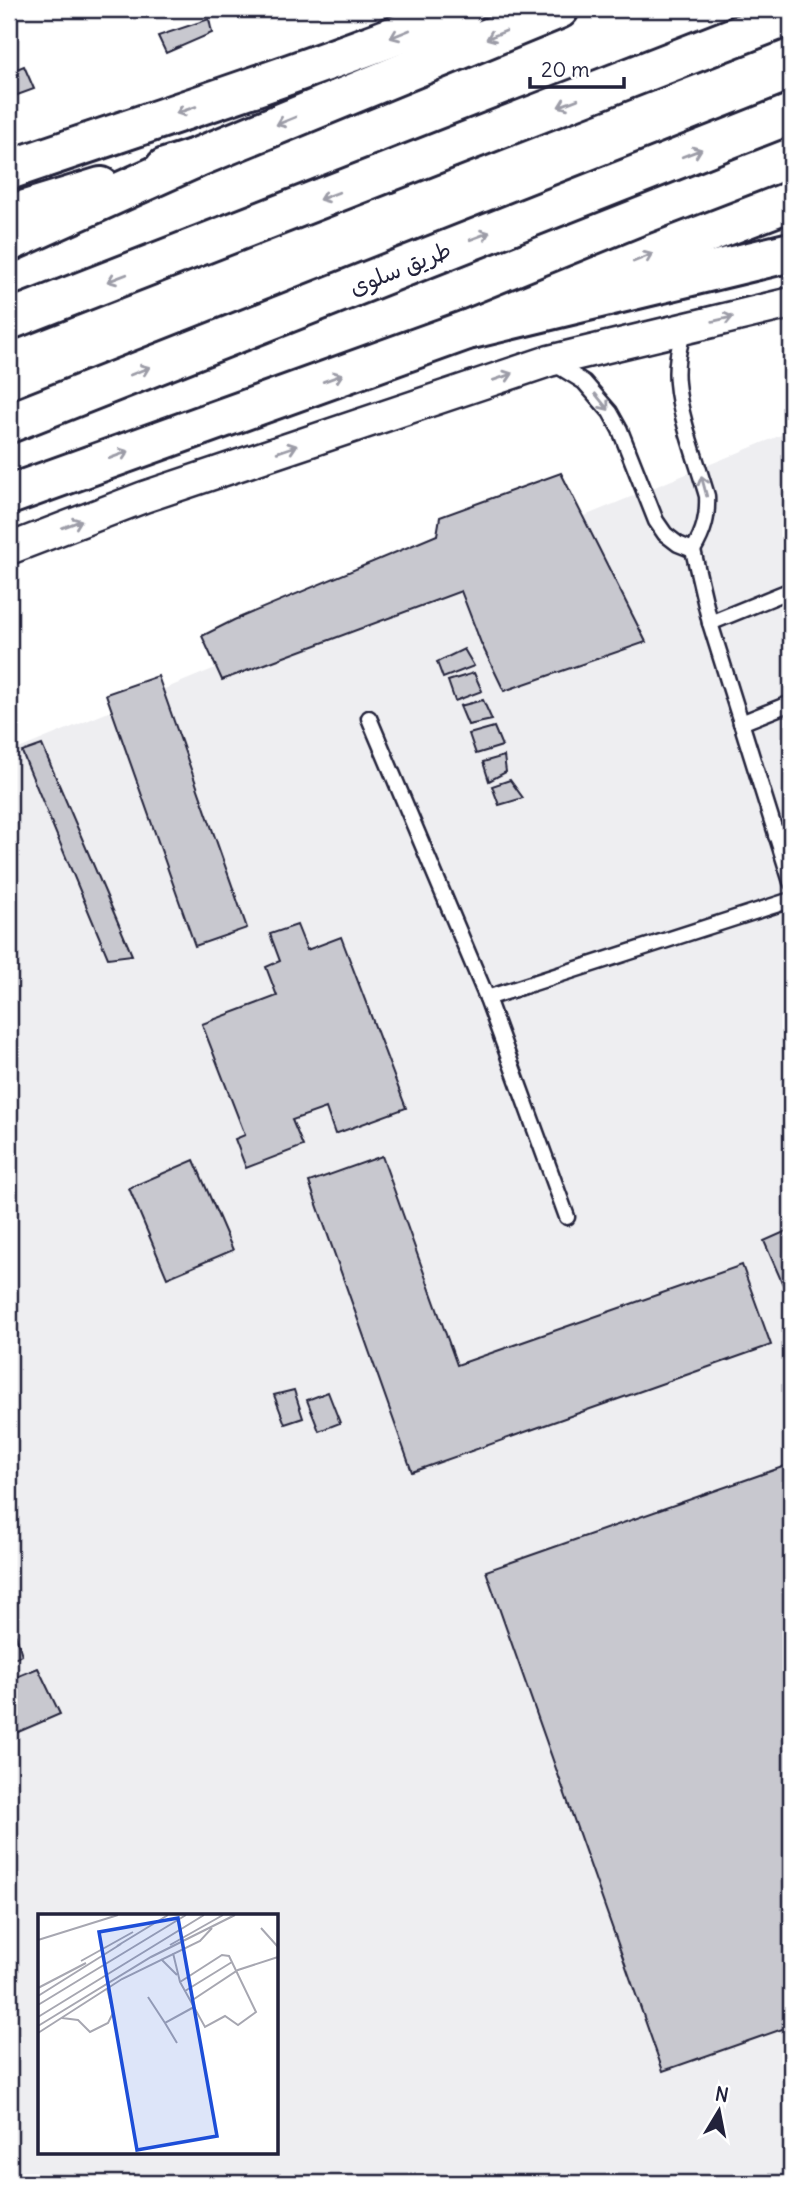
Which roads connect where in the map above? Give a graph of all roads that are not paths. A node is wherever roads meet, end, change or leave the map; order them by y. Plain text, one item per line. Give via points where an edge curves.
1 (464, 9) edge
2 (559, 9) edge
3 (791, 15) edge
4 (791, 114) edge
5 (196, 158) junction
6 (9, 170) edge
7 (791, 201) edge
8 (9, 215) edge
9 (9, 242) edge
10 (791, 252) edge
11 (791, 303) edge
12 (9, 320) edge
13 (684, 329) junction
14 (467, 330) junction
15 (549, 361) junction
16 (9, 423) edge
17 (9, 495) edge
18 (9, 549) edge
19 (693, 550) junction
20 (791, 590) edge
21 (710, 622) junction
22 (791, 703) edge
23 (369, 718) dead end
24 (741, 723) junction
25 (791, 829) edge
26 (776, 836) junction
27 (791, 882) edge
28 (791, 900) edge
29 (487, 998) junction
30 (567, 1217) dead end

1 -> 6 main road via 253,88
2 -> 5 main road
3 -> 12 main road
16 -> 4 main road, طريق سلوى
5 - 8 main road
5 - 9 main road
14 -> 7 main road
10 - 14 main road
13 -> 11 street
13 - 15 street
19 -> 13 lane via 708,510 677,383
17 -> 14 main road
18 -> 15 street via 144,497
15 -> 19 lane via 598,396 620,430 656,521 665,534
19 - 21 lane
20 - 21 lane
21 - 24 lane
22 - 24 lane
23 - 29 lane
24 - 26 lane
25 - 26 lane
26 - 27 lane
28 - 29 lane
29 - 30 lane

